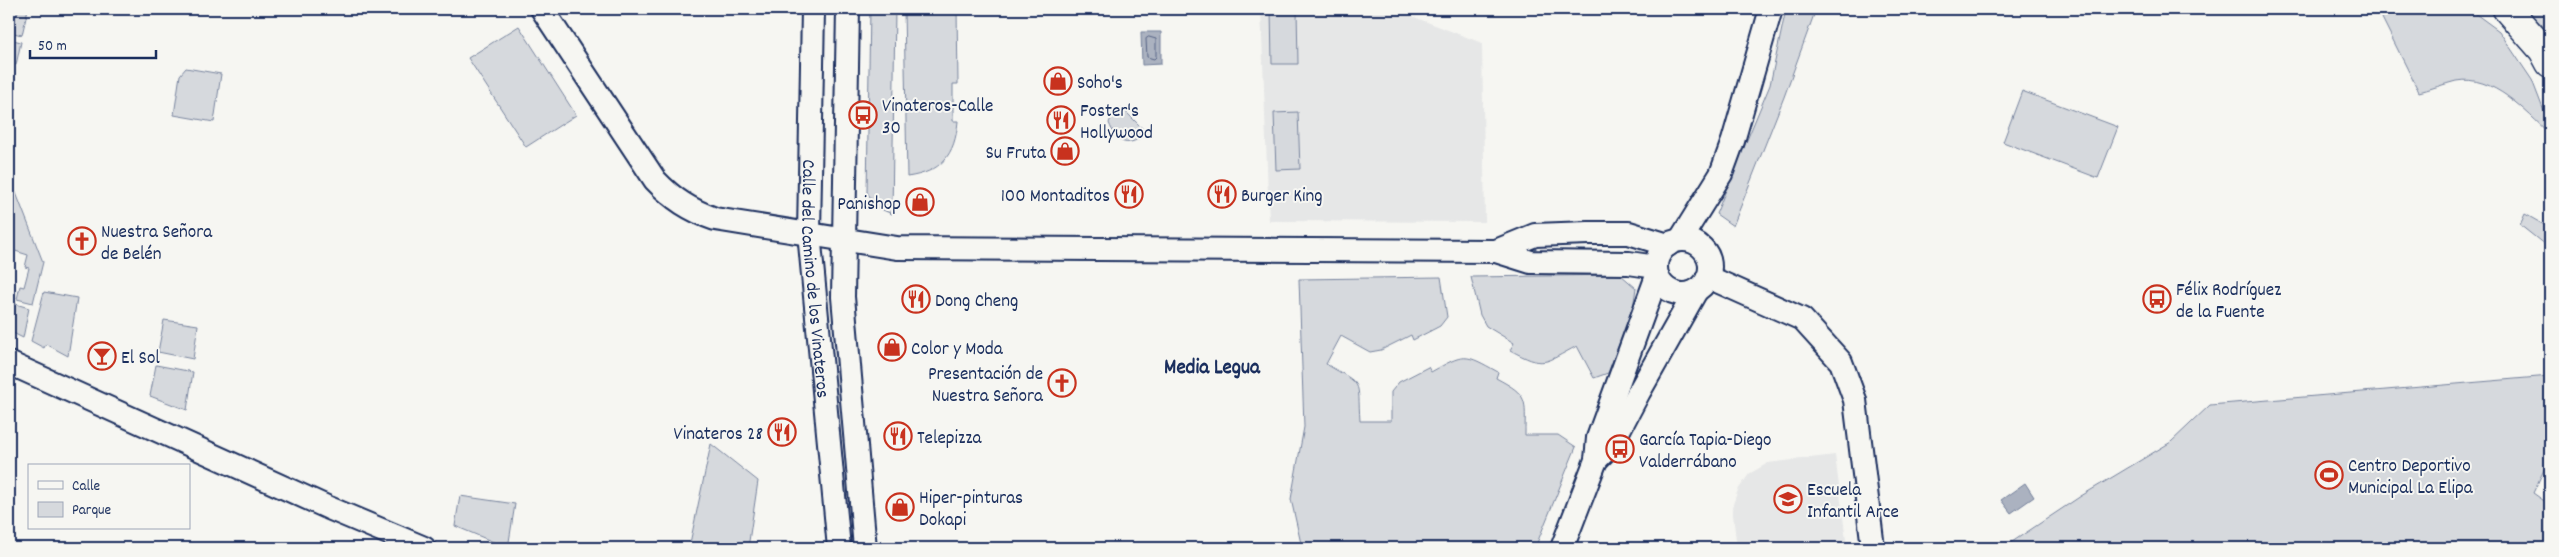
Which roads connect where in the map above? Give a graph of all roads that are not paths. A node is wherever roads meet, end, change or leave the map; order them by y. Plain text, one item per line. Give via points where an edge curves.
1 (542, 9) edge
2 (813, 9) edge
3 (848, 9) edge
4 (1770, 9) edge
5 (2507, 9) edge
6 (2550, 63) edge
7 (809, 233) junction
8 (843, 240) junction
9 (1674, 242) junction
10 (1496, 251) junction
11 (1657, 271) junction
12 (1702, 284) junction
13 (9, 363) edge
14 (1596, 460) junction
15 (424, 548) edge
16 (839, 548) edge
17 (865, 548) edge
18 (1562, 548) edge
19 (1873, 548) edge

1 - 7 street via 650,172 671,196 691,210 715,219
2 - 7 street, Calle del Camino de los Vinateros
3 - 8 street, Calle del Camino de los Vinateros
4 - 9 street via 1721,174
5 - 6 highway via 2543,50
7 - 8 street
7 - 16 street, Calle del Camino de los Vinateros
8 - 10 street via 897,248
8 - 17 street, Calle del Camino de los Vinateros via 843,297
9 - 10 street via 1629,233 1588,233 1535,236
9 - 11 street via 1659,254
9 - 12 street via 1697,244 1704,250 1708,259
10 - 11 street via 1531,262 1629,264
11 - 12 street via 1666,288 1676,293 1682,294
11 - 14 street via 1598,438
12 - 14 street via 1638,392 1611,445
12 - 19 street via 1742,292 1802,319 1841,362 1855,400
13 - 15 street
14 - 18 street

